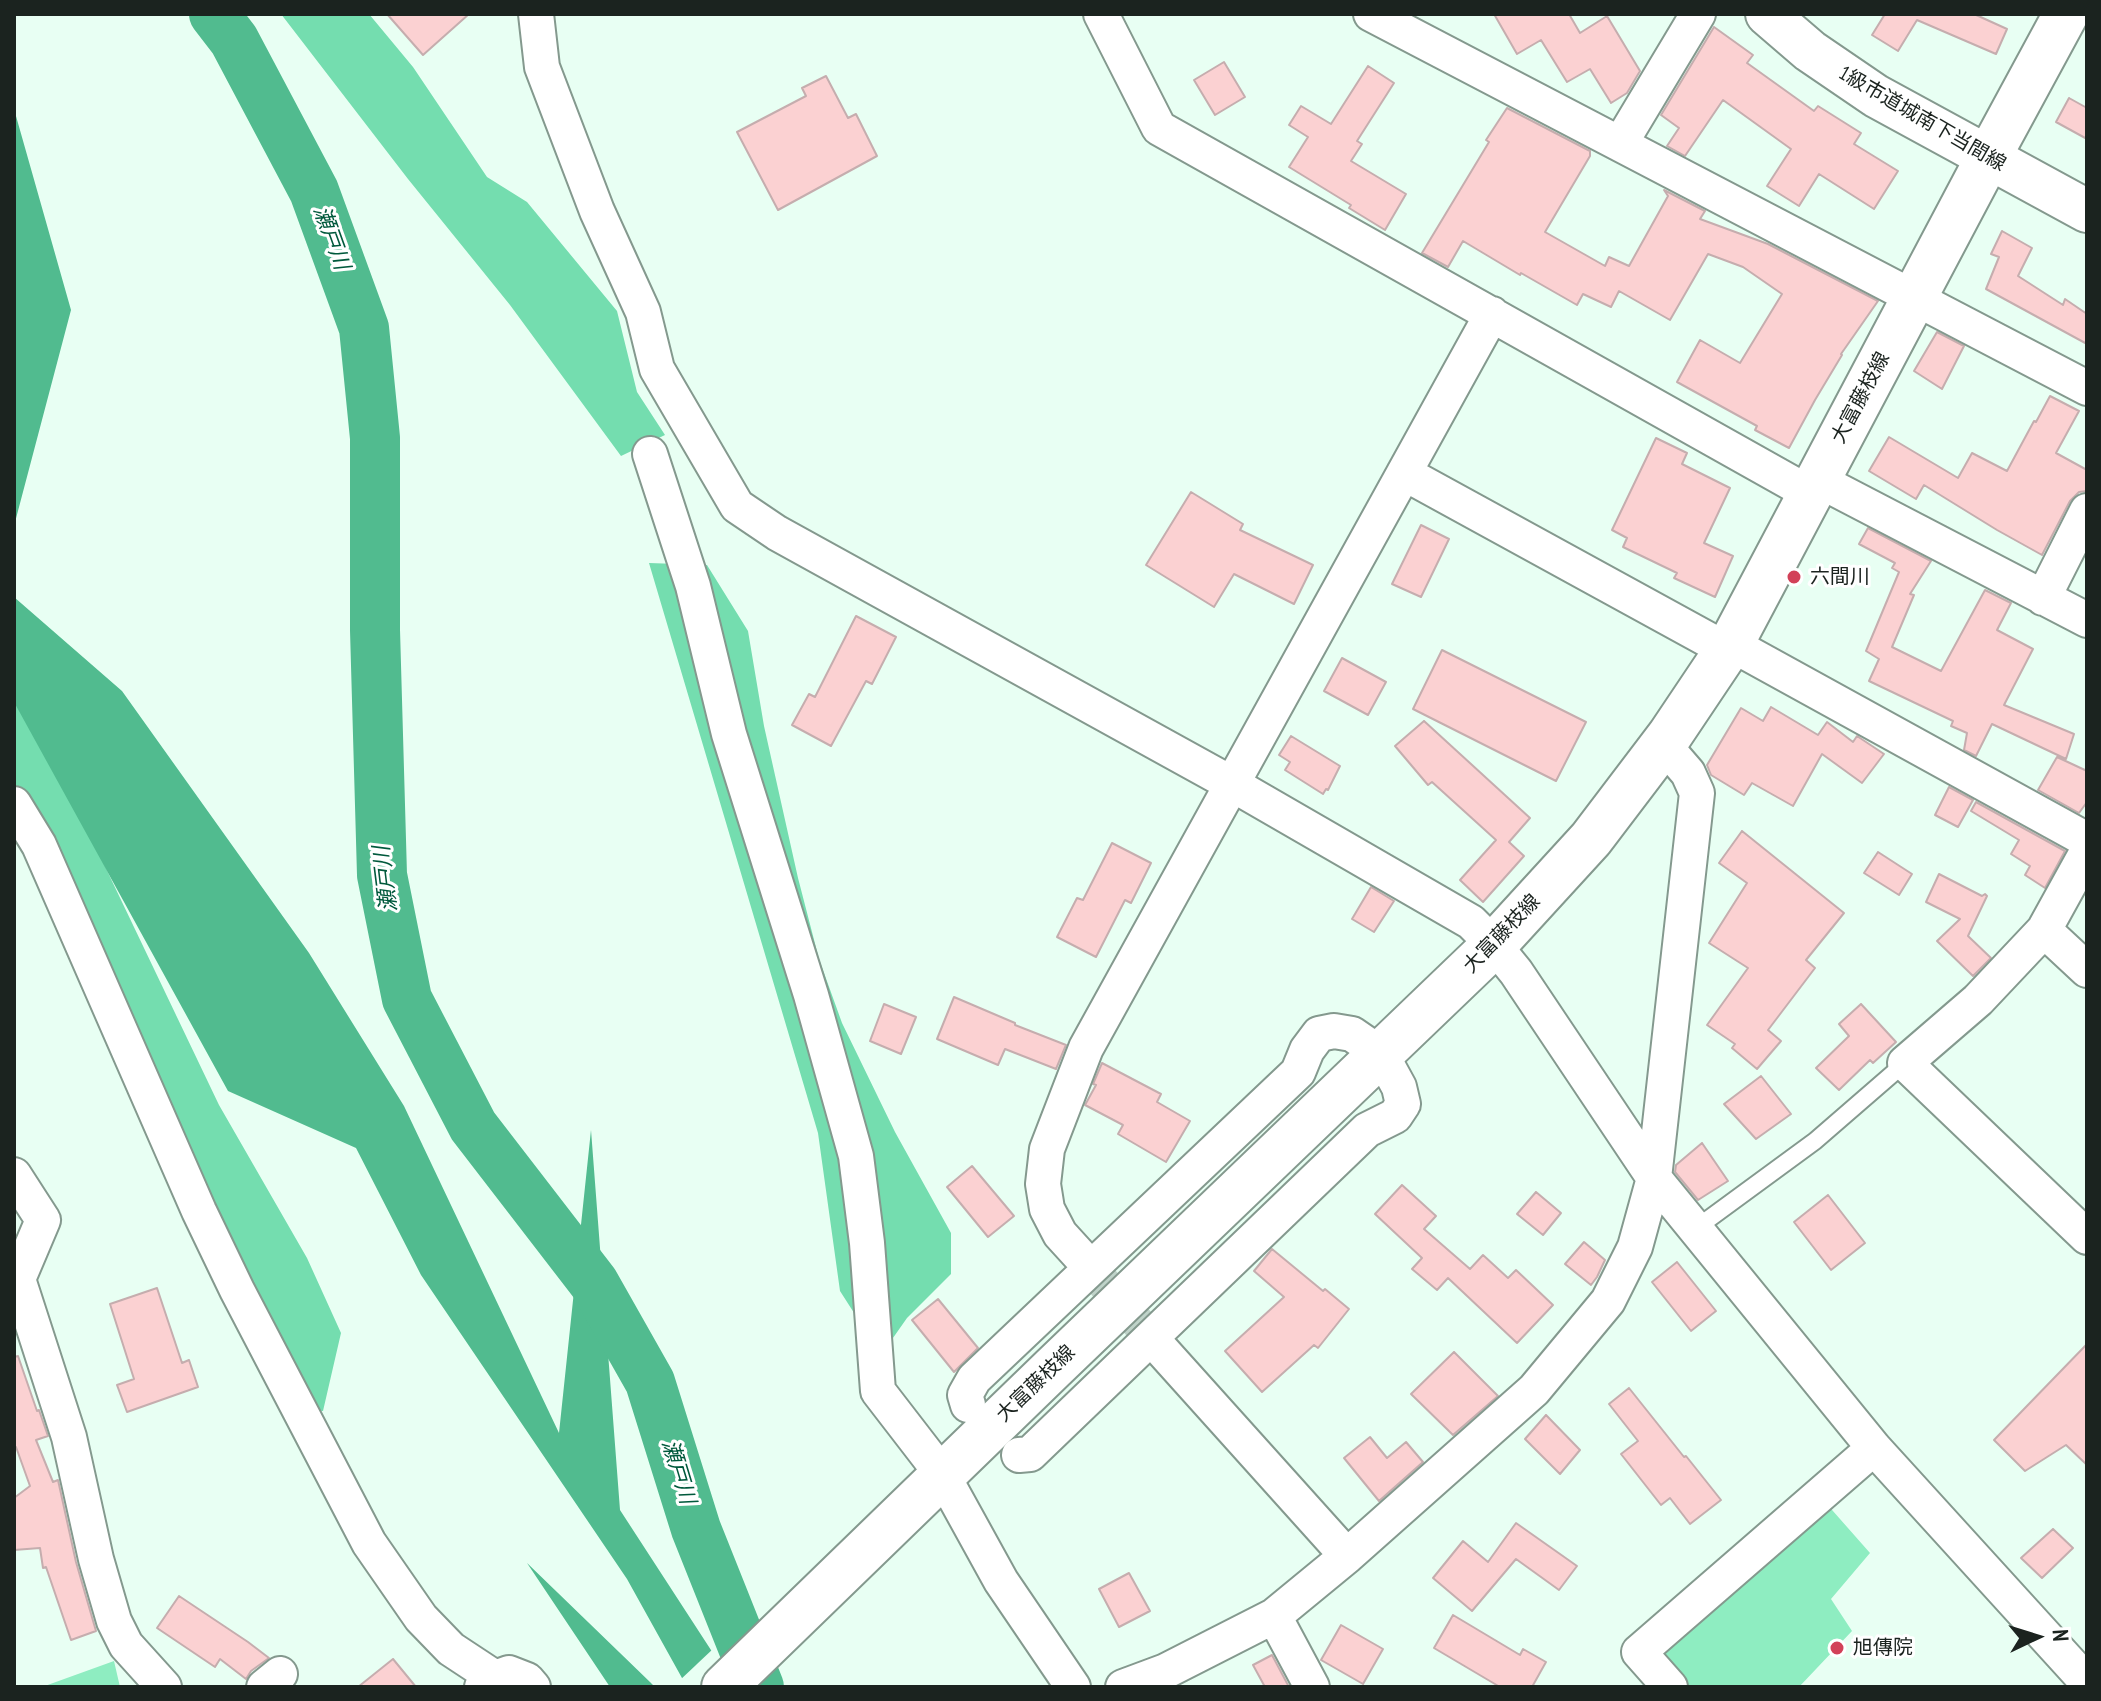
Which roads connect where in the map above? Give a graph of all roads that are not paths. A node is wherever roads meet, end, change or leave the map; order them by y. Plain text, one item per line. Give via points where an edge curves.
1 (536, 14) edge
2 (1101, 14) edge
3 (1371, 14) edge
4 (1698, 14) edge
5 (1767, 14) edge
6 (2066, 14) edge
7 (1620, 144) junction
8 (1988, 158) junction
9 (2087, 211) edge
10 (1914, 297) junction
11 (1492, 314) junction
12 (2087, 388) edge
13 (650, 454) dead end
14 (1404, 473) junction
15 (1815, 487) junction
16 (2087, 511) edge
17 (2043, 598) junction
18 (2087, 620) edge
19 (1729, 647) junction
20 (1663, 744) junction
21 (1232, 784) junction
22 (14, 804) edge
23 (2087, 840) edge
24 (2087, 852) edge
25 (2044, 930) junction
26 (1494, 945) junction
27 (2087, 970) edge
28 (1381, 1054) junction
29 (1905, 1063) junction
30 (14, 1175) edge
31 (1654, 1178) junction
32 (1695, 1229) junction
33 (2087, 1237) edge
34 (1091, 1268) junction
35 (16, 1281) edge
36 (1151, 1338) junction
37 (968, 1405) dead end
38 (1874, 1448) junction
39 (1019, 1455) dead end
40 (934, 1483) junction
41 (1347, 1556) junction
42 (1274, 1616) junction
43 (2087, 1682) edge
44 (490, 1684) edge
45 (164, 1687) edge
46 (533, 1687) edge
47 (724, 1687) edge
48 (1073, 1687) edge
49 (1123, 1687) edge
50 (1312, 1687) edge
51 (1670, 1687) edge

1 - 21 street via 542,67 597,211 643,312 657,369 737,506
2 - 11 street via 1159,128
3 - 7 street
4 - 7 street
5 - 8 street, 1級市道城南下当間線 via 1876,96
6 - 8 main road, 大富藤枝線
7 - 10 street
8 - 9 street, 1級市道城南下当間線
8 - 10 main road, 大富藤枝線
10 - 12 street
10 - 15 main road, 大富藤枝線
11 - 14 street
11 - 15 street
13 - 40 street via 693,586 729,734 856,1156 878,1391
14 - 19 street
14 - 21 street
15 - 17 street
15 - 19 main road, 大富藤枝線
16 - 17 street
17 - 18 street
19 - 20 main road, 大富藤枝線
19 - 23 street
20 - 26 main road, 大富藤枝線 via 1591,839
20 - 31 street via 1688,773 1697,793
21 - 26 street via 1471,922
21 - 34 street via 1086,1048 1047,1149 1047,1209 1060,1234
22 - 44 street via 39,845 218,1251 369,1543 421,1618
24 - 25 street
25 - 27 street
25 - 29 street via 1978,1000
26 - 28 main road, 大富藤枝線
26 - 31 street
28 - 34 street via 1352,1034 1319,1034 1298,1072
28 - 36 street via 1403,1104 1395,1116 1367,1130
28 - 40 main road, 大富藤枝線
29 - 32 lane via 1815,1141
29 - 33 street
30 - 35 street via 43,1220
31 - 32 street
31 - 41 street via 1635,1247 1608,1301 1534,1390
32 - 38 street
34 - 37 street via 974,1379 965,1395
35 - 45 street via 69,1437 114,1621 126,1645
36 - 39 street via 1030,1454
36 - 41 street
38 - 43 street
38 - 51 street via 1639,1652
40 - 47 main road, 大富藤枝線
40 - 48 street
41 - 42 street
42 - 49 street
42 - 50 street
44 - 46 street via 509,1673

